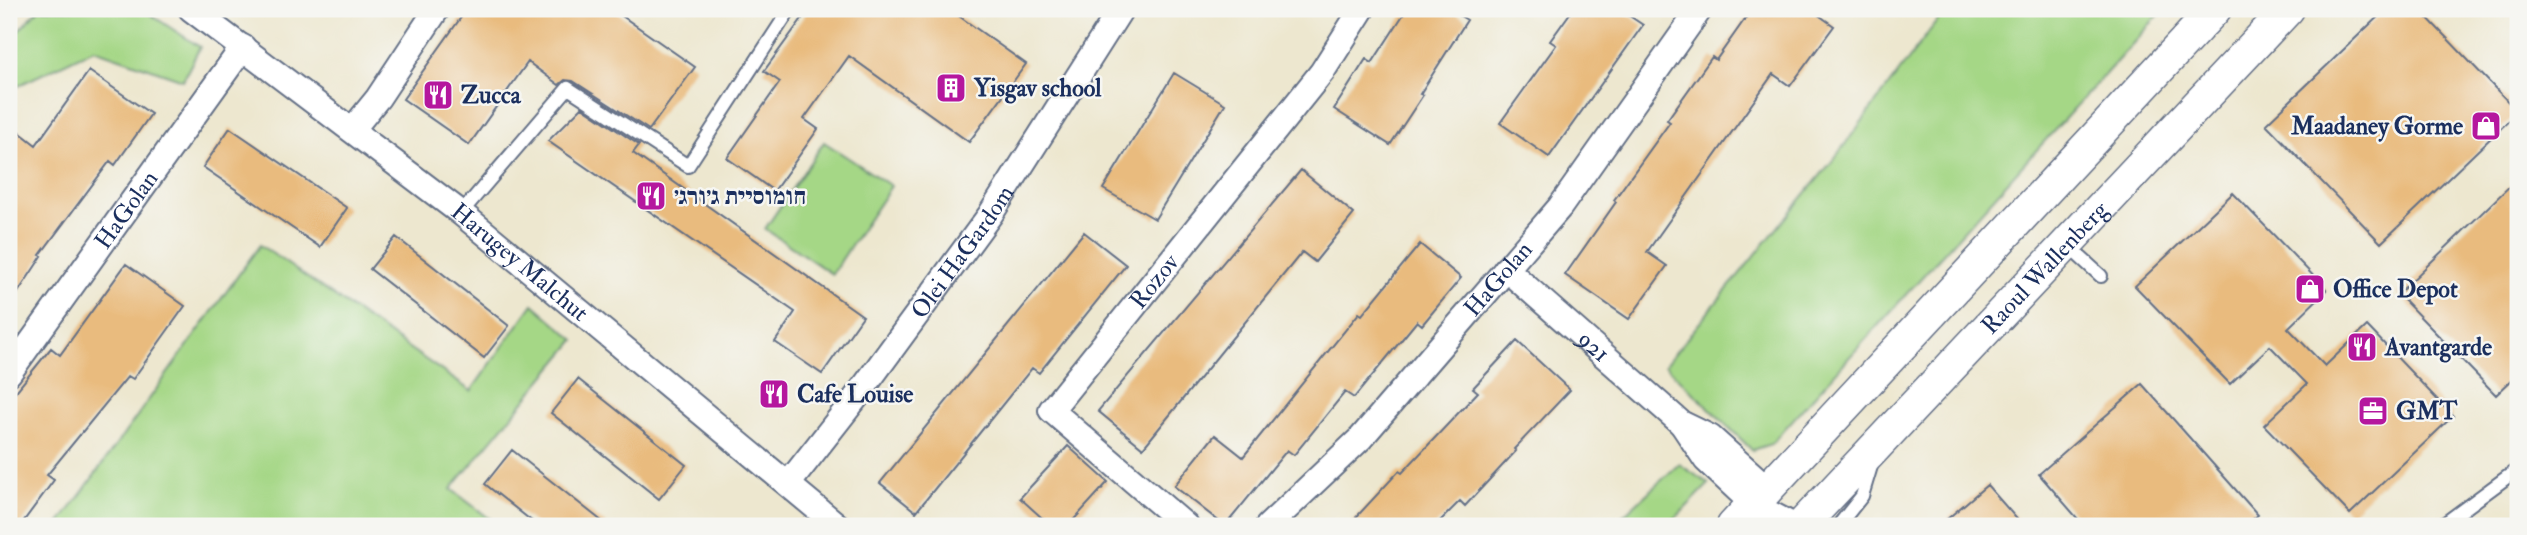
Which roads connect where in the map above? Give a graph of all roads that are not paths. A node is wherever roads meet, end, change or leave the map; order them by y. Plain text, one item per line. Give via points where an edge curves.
1 (191, 9) edge
2 (437, 9) edge
3 (790, 9) edge
4 (1121, 9) edge
5 (1362, 9) edge
6 (1700, 9) edge
7 (2215, 9) edge
8 (2288, 9) edge
9 (243, 47) junction
10 (352, 130) junction
11 (461, 213) junction
12 (2067, 245) junction
13 (1506, 269) junction
14 (2101, 276) dead end
15 (9, 373) edge
16 (1877, 446) junction
17 (2518, 470) edge
18 (789, 484) junction
19 (1752, 507) edge
20 (838, 526) edge
21 (1186, 526) edge
22 (1268, 526) edge
23 (1798, 526) edge
24 (1838, 526) edge
25 (2441, 526) edge

1 - 9 street, Harugey Malchut
2 - 10 street
3 - 11 lane via 688,166 568,88
4 - 18 street, Olei HaGardom via 990,215
5 - 21 street, Rozov via 1322,72 1051,410
6 - 13 street, HaGolan via 1560,207
7 - 19 street
8 - 12 street, Raoul Wallenberg
9 - 10 street, Harugey Malchut
9 - 15 street, HaGolan
10 - 11 street, Harugey Malchut
11 - 18 street, Harugey Malchut
12 - 14 lane
12 - 16 street, Raoul Wallenberg
13 - 19 street, 921 via 1681,423 1710,437
13 - 22 street, HaGolan via 1361,438
16 - 23 street, Raoul Wallenberg
16 - 24 lane via 1862,496
17 - 25 lane
18 - 20 street, Harugey Malchut
19 - 23 street

